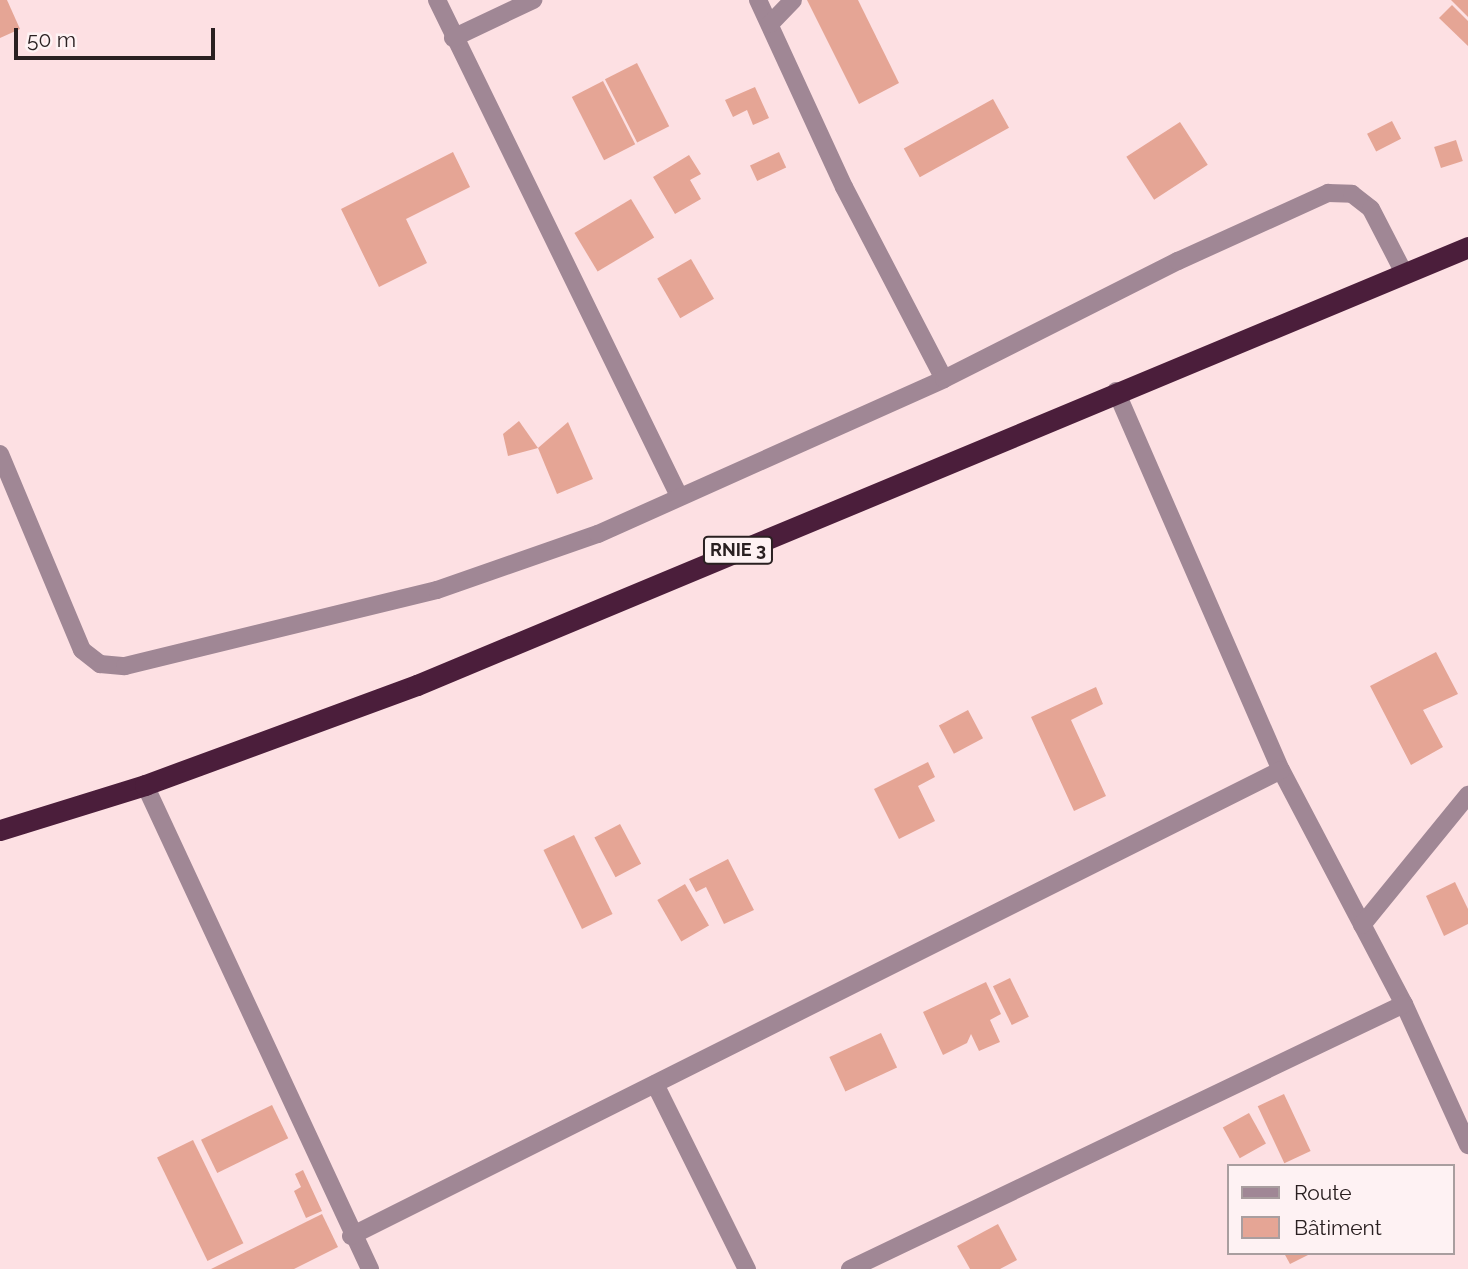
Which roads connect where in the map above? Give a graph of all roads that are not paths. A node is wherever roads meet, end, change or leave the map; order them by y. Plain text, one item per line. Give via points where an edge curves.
1 (437, 0) edge
2 (533, 0) edge
3 (758, 0) edge
4 (793, 0) edge
5 (770, 24) junction
6 (453, 38) junction
7 (1468, 247) edge
8 (1405, 275) junction
9 (944, 379) junction
10 (1116, 391) junction
11 (0, 454) edge
12 (679, 496) junction
13 (1281, 770) junction
14 (145, 785) junction
15 (1468, 794) edge
16 (0, 830) edge
17 (1362, 925) junction
18 (1404, 1004) junction
19 (654, 1084) junction
20 (1468, 1145) edge
21 (351, 1236) junction
22 (370, 1269) edge
23 (747, 1269) edge
24 (850, 1269) edge

1 - 6 street
2 - 6 street
3 - 5 street
4 - 5 street
5 - 9 street via 844,187
6 - 12 street
7 - 8 highway, RNIE 3
8 - 9 street via 1371,209 1352,194 1328,193 1178,261
8 - 10 highway, RNIE 3
9 - 12 street
10 - 13 street
10 - 14 highway, RNIE 3 via 417,685
11 - 12 street via 82,650 100,664 125,666 494,573
13 - 17 street
13 - 19 street
14 - 16 highway, RNIE 3
14 - 21 street
15 - 17 street
17 - 18 street
18 - 20 street
18 - 24 street
19 - 21 street
19 - 23 street
21 - 22 street

